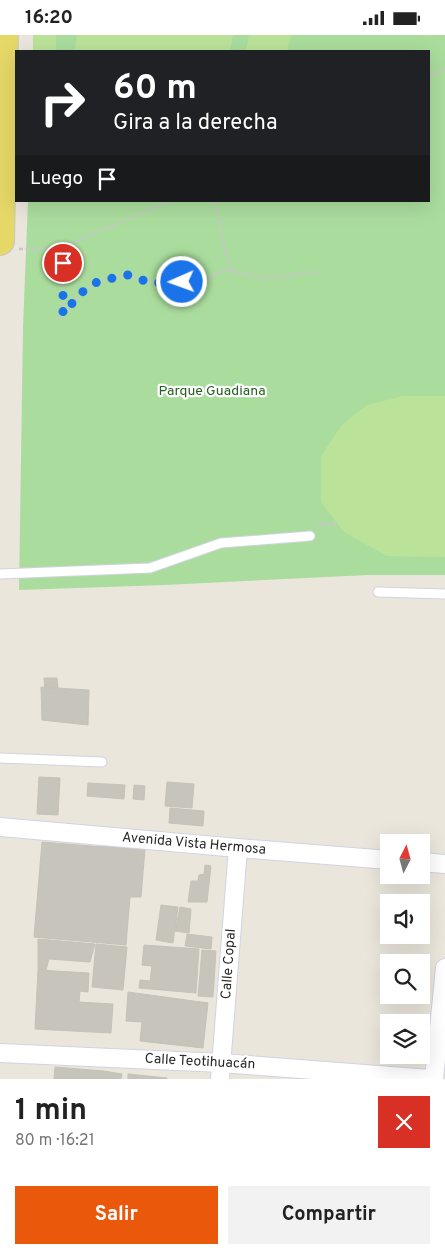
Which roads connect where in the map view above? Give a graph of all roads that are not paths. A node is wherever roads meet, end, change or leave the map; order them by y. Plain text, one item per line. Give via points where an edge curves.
1 (4, 35) edge
2 (1, 207) edge
3 (8, 245) edge
4 (310, 536) dead end
5 (0, 574) edge
6 (378, 592) dead end
7 (445, 594) edge
8 (0, 758) edge
9 (102, 762) dead end
10 (0, 827) edge
11 (238, 848) junction
12 (380, 859) edge
13 (430, 863) edge
14 (445, 864) edge
15 (445, 968) edge
16 (0, 1053) edge
17 (221, 1071) edge
18 (430, 1079) edge
19 (434, 1079) edge

1 - 2 main road
2 - 3 main road
4 - 5 lane via 221,543 150,568
6 - 7 lane
8 - 9 lane
10 - 11 street, Avenida Vista Hermosa
11 - 12 street, Avenida Vista Hermosa
11 - 17 street, Calle Copal
13 - 14 street
15 - 19 street
16 - 17 street, Calle Teotihuacán
17 - 18 street, Calle Teotihuacán

